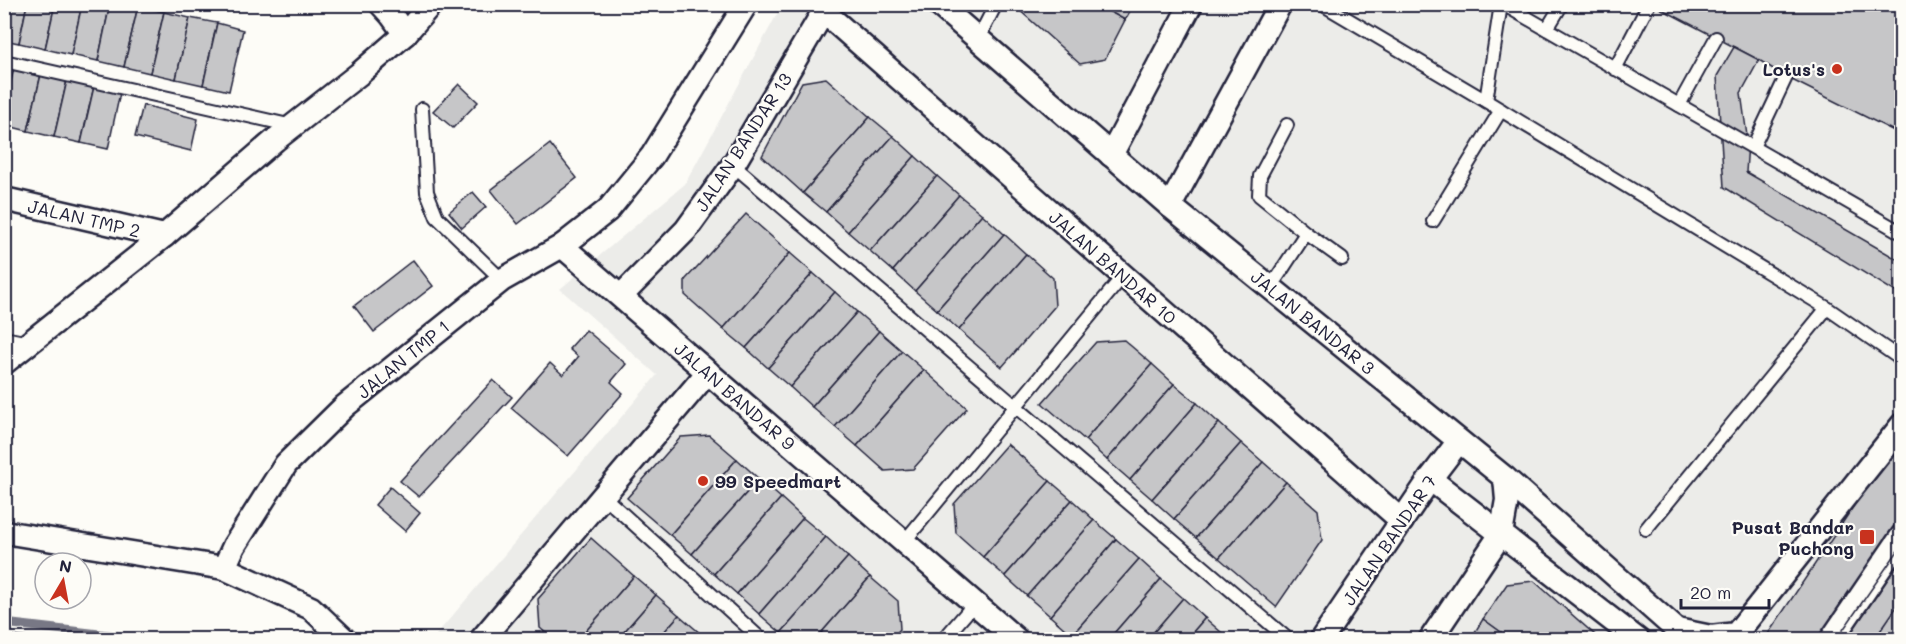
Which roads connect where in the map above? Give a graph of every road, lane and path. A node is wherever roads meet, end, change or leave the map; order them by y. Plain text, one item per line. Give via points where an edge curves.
1 (381, 4) edge
2 (431, 4) edge
3 (746, 4) edge
4 (938, 4) edge
5 (996, 4) edge
6 (1191, 4) edge
7 (1280, 4) edge
8 (1322, 4) edge
9 (1502, 4) edge
10 (1562, 4) edge
11 (1649, 4) edge
12 (826, 8) edge
13 (1547, 29) junction
14 (405, 34) junction
15 (1716, 38) dead end
16 (978, 39) junction
17 (4, 61) edge
18 (1615, 69) junction
19 (1786, 77) dead end
20 (1486, 101) junction
21 (1679, 105) junction
22 (422, 109) dead end
23 (1501, 110) junction
24 (1287, 125) dead end
25 (293, 126) junction
26 (1753, 147) junction
27 (1111, 155) junction
28 (733, 165) junction
29 (4, 199) edge
30 (1170, 206) junction
31 (1433, 220) dead end
32 (1306, 233) junction
33 (1902, 233) edge
34 (164, 236) junction
35 (562, 246) junction
36 (1342, 259) dead end
37 (1123, 276) junction
38 (502, 280) junction
39 (1270, 288) junction
40 (621, 296) junction
41 (1827, 308) junction
42 (4, 338) edge
43 (29, 343) junction
44 (1902, 360) edge
45 (4, 363) edge
46 (708, 372) junction
47 (1016, 407) junction
48 (1902, 425) edge
49 (1459, 441) junction
50 (1505, 478) junction
51 (1430, 479) junction
52 (603, 496) junction
53 (1402, 521) junction
54 (1646, 529) dead end
55 (4, 532) edge
56 (1501, 534) junction
57 (1902, 536) edge
58 (904, 542) junction
59 (224, 568) junction
60 (975, 603) junction
61 (1682, 635) edge
62 (488, 637) edge
63 (345, 639) edge
64 (762, 639) edge
65 (943, 639) edge
66 (1017, 639) edge
67 (1289, 639) edge
68 (1321, 639) edge
69 (1430, 639) edge
70 (1638, 639) edge
71 (1831, 639) edge

1 - 14 street
2 - 14 street
3 - 35 street, JALAN TMP 1 via 652,156 608,210
4 - 16 street, JALAN BANDAR 3
5 - 16 lane
6 - 27 street
7 - 30 street
8 - 20 lane
9 - 13 lane
9 - 20 lane
10 - 13 lane
11 - 18 lane
12 - 28 street, JALAN BANDAR 13
12 - 37 street, JALAN BANDAR 10
13 - 18 lane
14 - 25 street
15 - 21 lane
16 - 27 street, JALAN BANDAR 3
17 - 25 lane
18 - 21 lane
19 - 26 lane
20 - 23 lane
21 - 26 lane
22 - 38 lane via 427,192 437,217
23 - 31 lane
23 - 41 lane
24 - 32 lane via 1260,176 1259,195
25 - 34 street
26 - 33 lane
27 - 30 street, JALAN BANDAR 3
28 - 40 street, JALAN BANDAR 13 via 686,230
28 - 47 lane
29 - 34 street, JALAN TMP 2
30 - 39 street, JALAN BANDAR 3
32 - 36 lane
32 - 39 lane
34 - 43 street
35 - 38 street, JALAN TMP 1
35 - 40 street, JALAN BANDAR 9
37 - 47 lane
37 - 53 street, JALAN BANDAR 10
38 - 59 street, JALAN TMP 1 via 345,406 286,464
39 - 49 street, JALAN BANDAR 3
40 - 46 street, JALAN BANDAR 9
41 - 44 lane
41 - 54 lane
42 - 43 lane
43 - 45 street
46 - 52 street
46 - 58 street, JALAN BANDAR 9
47 - 58 lane
47 - 67 lane
48 - 61 street via 1736,634
49 - 50 street, JALAN BANDAR 3
49 - 51 street, JALAN BANDAR 7
50 - 56 street via 1507,500
50 - 61 street, JALAN BANDAR 3
51 - 53 street, JALAN BANDAR 7
51 - 56 street
52 - 62 street
52 - 64 lane
53 - 68 street, JALAN BANDAR 7
55 - 59 street
56 - 69 street
56 - 70 street
57 - 71 street
58 - 60 street, JALAN BANDAR 9
59 - 63 street via 311,608
60 - 65 lane
60 - 66 street, JALAN BANDAR 9

